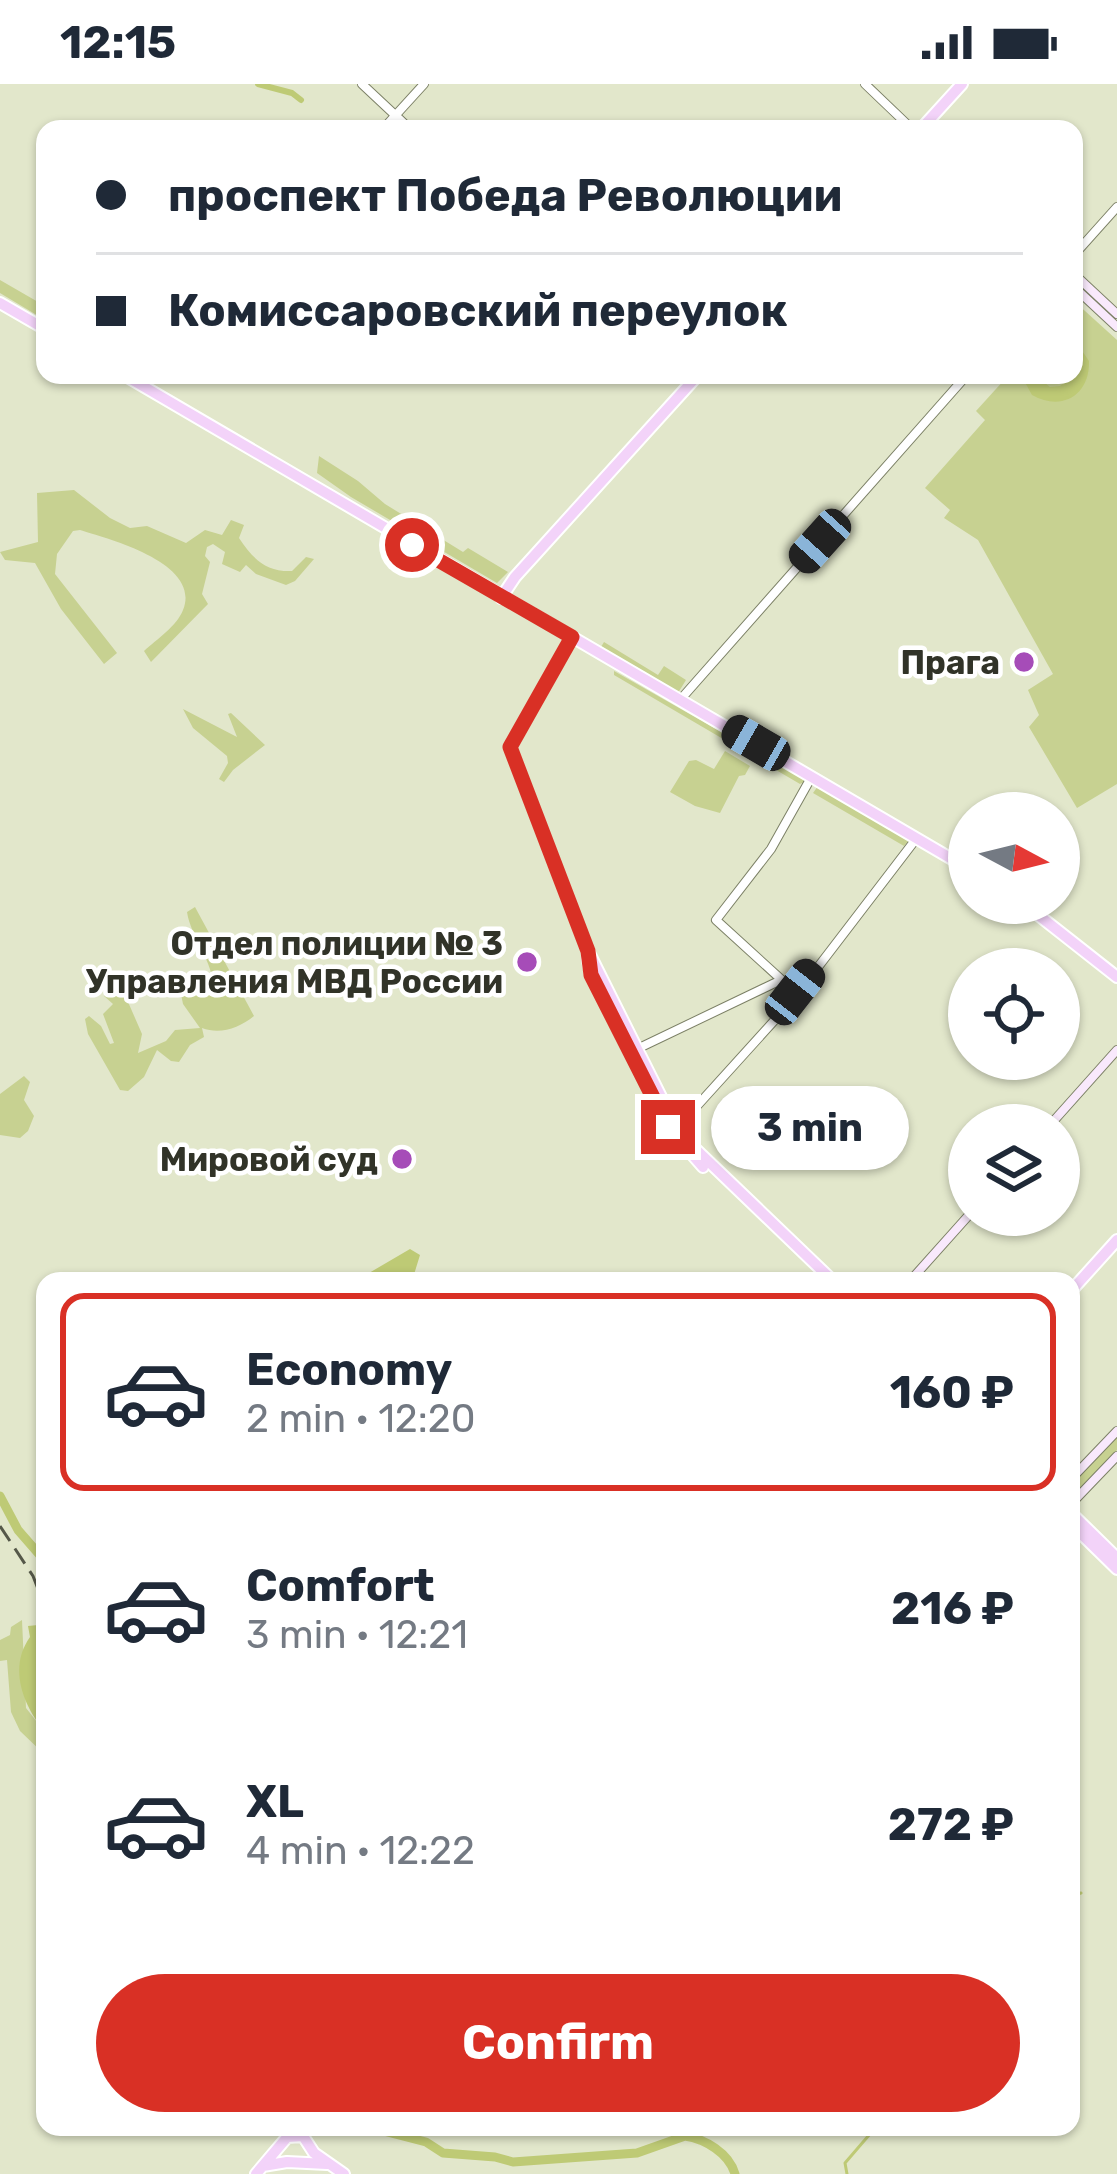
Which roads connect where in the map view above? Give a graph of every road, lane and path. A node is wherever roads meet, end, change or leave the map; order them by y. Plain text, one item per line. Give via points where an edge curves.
1 (362, 84) edge
2 (424, 84) edge
3 (865, 84) edge
4 (962, 84) edge
5 (395, 115) junction
6 (390, 120) edge
7 (400, 120) edge
8 (904, 120) edge
9 (924, 120) edge
10 (1117, 207) edge
11 (1083, 245) edge
12 (1083, 282) edge
13 (1083, 295) edge
14 (0, 303) edge
15 (1117, 314) edge
16 (36, 324) edge
17 (1117, 327) edge
18 (139, 384) edge
19 (150, 384) edge
20 (690, 384) edge
21 (960, 384) edge
22 (146, 388) junction
23 (501, 598) junction
24 (572, 637) junction
25 (680, 700) junction
26 (812, 776) junction
27 (916, 839) junction
28 (948, 857) edge
29 (1050, 924) edge
30 (588, 951) junction
31 (1117, 977) edge
32 (781, 980) junction
33 (795, 992) junction
34 (637, 1048) junction
35 (1117, 1050) edge
36 (1069, 1104) edge
37 (675, 1131) junction
38 (950, 1236) edge
39 (1117, 1240) edge
40 (814, 1272) edge
41 (824, 1272) edge
42 (918, 1272) edge
43 (1080, 1281) edge
44 (1117, 1431) edge
45 (1117, 1456) edge
46 (1080, 1470) edge
47 (1080, 1495) edge
48 (1080, 1522) edge
49 (1080, 1533) edge
50 (1117, 1558) edge
51 (1117, 1569) edge
52 (289, 2136) edge
53 (293, 2136) edge
54 (300, 2136) edge
55 (310, 2136) edge
56 (286, 2139) junction
57 (310, 2144) junction
58 (297, 2162) junction
59 (330, 2165) junction
60 (260, 2170) edge
61 (344, 2174) edge

1 - 5 street
2 - 5 street
3 - 8 street
4 - 9 main road
5 - 6 street
5 - 7 street
10 - 11 street
12 - 15 main road
13 - 17 main road
14 - 16 main road
18 - 22 main road
19 - 22 street
20 - 23 main road
21 - 25 street
22 - 23 main road
23 - 24 main road
24 - 25 main road
24 - 30 main road via 510,747
25 - 26 main road
26 - 27 main road
26 - 32 street via 771,849 716,920
27 - 28 main road
27 - 33 street
29 - 31 main road
30 - 34 main road
30 - 37 main road via 591,975
32 - 33 street
32 - 34 street
33 - 37 street
34 - 37 main road
35 - 36 main road
37 - 40 main road
37 - 41 main road
38 - 42 main road
39 - 43 main road
44 - 46 main road
45 - 47 main road
48 - 50 main road
49 - 51 main road
52 - 56 main road
53 - 56 main road
54 - 57 main road
55 - 57 main road
56 - 58 main road via 285,2157
56 - 60 main road
57 - 58 main road
57 - 59 main road
58 - 59 main road
58 - 60 main road
59 - 61 main road

